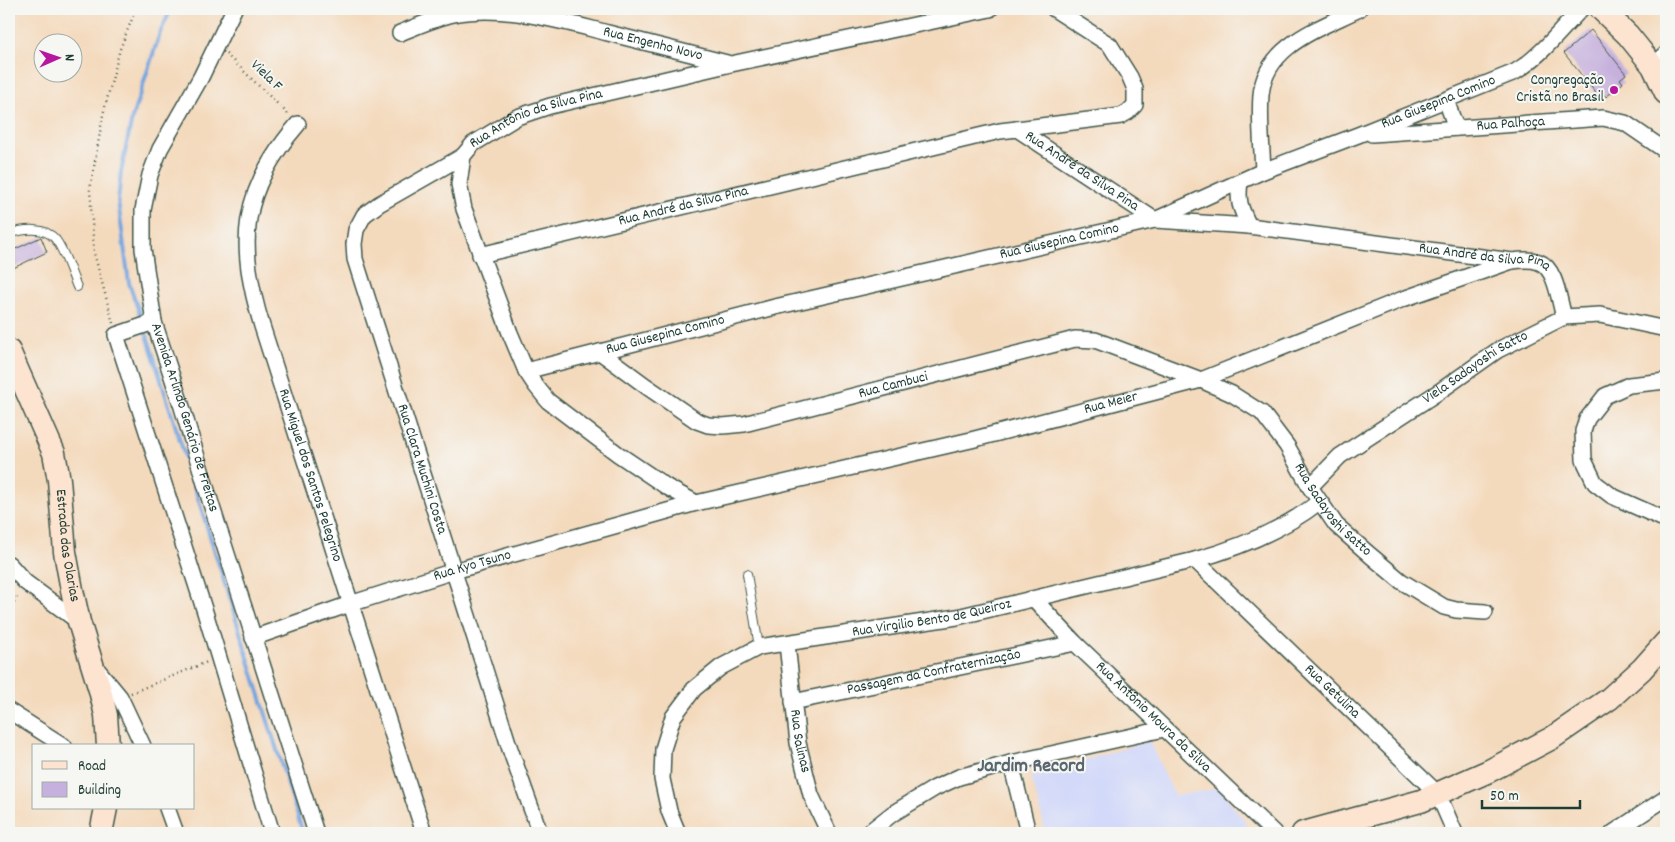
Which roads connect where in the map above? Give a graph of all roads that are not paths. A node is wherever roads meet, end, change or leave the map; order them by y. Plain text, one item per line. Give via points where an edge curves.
1 (234, 9) edge
2 (990, 9) edge
3 (1054, 9) edge
4 (1359, 9) edge
5 (1580, 9) edge
6 (1601, 9) edge
7 (400, 33) dead end
8 (1659, 60) edge
9 (731, 64) junction
10 (1666, 93) edge
11 (1446, 100) junction
12 (298, 124) road end
13 (1456, 128) junction
14 (1017, 129) junction
15 (1358, 136) junction
16 (1663, 146) edge
17 (462, 156) junction
18 (1263, 172) junction
19 (1240, 182) junction
20 (1155, 220) junction
21 (1249, 226) junction
22 (9, 234) edge
23 (480, 255) junction
24 (1512, 261) junction
25 (77, 287) dead end
26 (1564, 317) junction
27 (150, 323) junction
28 (1666, 328) edge
29 (9, 351) edge
30 (600, 352) junction
31 (526, 371) junction
32 (1202, 380) junction
33 (1666, 381) edge
34 (1310, 488) junction
35 (1319, 502) junction
36 (696, 503) junction
37 (1666, 520) edge
38 (1195, 560) junction
39 (9, 564) edge
40 (454, 571) junction
41 (747, 574) dead end
42 (1034, 599) junction
43 (350, 604) junction
44 (1485, 612) dead end
45 (79, 622) junction
46 (253, 638) junction
47 (1666, 642) edge
48 (1075, 643) junction
49 (787, 644) junction
50 (760, 648) junction
51 (92, 662) junction
52 (793, 702) junction
53 (10, 713) edge
54 (1164, 730) junction
55 (61, 744) edge
56 (108, 744) edge
57 (142, 744) edge
58 (1011, 763) junction
59 (1438, 794) junction
60 (1666, 798) edge
61 (106, 810) edge
62 (168, 810) edge
63 (1022, 832) edge
64 (100, 833) edge
65 (176, 833) edge
66 (272, 833) edge
67 (316, 833) edge
68 (424, 833) edge
69 (540, 833) edge
70 (678, 833) edge
71 (829, 833) edge
72 (868, 833) edge
73 (1274, 833) edge
74 (1302, 833) edge
75 (1456, 833) edge
76 (1613, 833) edge

1 - 27 street, Avenida Arlindo Genário de Freitas via 201,77 160,149 150,176 143,210
2 - 9 street, Rua Antônio da Silva Pina
3 - 14 street via 1110,45 1130,77 1135,105 1121,116
4 - 18 street via 1297,40 1279,54 1266,75 1261,94
5 - 11 street, Rua Giusepina Comino via 1526,66
6 - 8 main road
7 - 9 street, Rua Engenho Novo via 454,14 508,12 545,18
8 - 10 main road
9 - 17 street, Rua Antônio da Silva Pina via 550,106 517,117 473,144
11 - 13 street
11 - 15 street, Rua Giusepina Comino
12 - 43 street, Rua Miguel dos Santos Pelegrino via 262,176 251,204 246,244 250,280 262,326
13 - 15 street, Rua Palhoça
13 - 16 street, Rua Palhoça via 1602,118 1625,123
14 - 20 street, Rua André da Silva Pina
14 - 23 street, Rua André da Silva Pina
15 - 18 street, Rua Giusepina Comino
17 - 23 street, Rua Antônio da Silva Pina via 459,184
17 - 40 street, Rua Clara Muchini Costa via 364,215 356,230 354,244 355,259
18 - 19 street, Rua Giusepina Comino
19 - 20 street, Rua Giusepina Comino
19 - 21 street via 1238,198
20 - 21 street, Rua André da Silva Pina
20 - 30 street, Rua Giusepina Comino via 775,307
21 - 24 street, Rua André da Silva Pina
22 - 25 lane via 40,230 56,239
23 - 31 street, Rua Antônio da Silva Pina
24 - 26 street, Rua André da Silva Pina via 1533,260 1547,266 1552,273
24 - 32 street, Rua Meier via 1403,299
26 - 28 street, Viela Sadayoshi Satto via 1600,315
26 - 34 street, Viela Sadayoshi Satto via 1498,350 1340,456
27 - 46 street, Avenida Arlindo Genário de Freitas via 182,407
27 - 66 street via 121,333
29 - 45 main road, Estrada das Olarias via 54,453 65,552
30 - 31 street, Rua Giusepina Comino
30 - 32 street, Rua Cambuci via 697,420 723,426 744,424 1075,340 1095,340
31 - 36 street, Rua Antônio da Silva Pina via 548,401 618,454
32 - 34 street, Rua Sadayoshi Satto via 1262,413 1288,446
32 - 36 street, Rua Meier via 971,440
33 - 37 street via 1629,385 1606,396 1587,419 1583,431 1584,460 1595,483 1612,496
34 - 35 street, Rua Sadayoshi Satto
35 - 38 street, Rua Virgilio Bento de Queiroz via 1292,521 1225,551
35 - 44 street, Rua Sadayoshi Satto via 1336,525 1401,581 1444,607
36 - 40 street, Rua Kyo Tsuno
38 - 42 street, Rua Virgilio Bento de Queiroz
38 - 59 street, Rua Getulina
39 - 45 street via 25,582
40 - 43 street, Rua Kyo Tsuno
40 - 69 street, Rua Clara Muchini Costa
41 - 50 lane
42 - 48 street, Rua Antônio Moura da Silva
42 - 49 street, Rua Virgilio Bento de Queiroz via 957,617
43 - 46 street, Rua Kyo Tsuno
43 - 68 street, Rua Miguel dos Santos Pelegrino
45 - 51 main road, Estrada das Olarias
46 - 67 street, Avenida Arlindo Genário de Freitas
47 - 59 main road via 1609,699 1552,738
48 - 52 street, Passagem da Confraternização
48 - 54 street, Rua Antônio Moura da Silva
49 - 50 street, Rua Virgilio Bento de Queiroz
49 - 52 street, Rua Salinas
50 - 70 street, Rua Virgilio Bento de Queiroz via 721,668 694,689 673,717 663,749 662,779
51 - 56 main road, Estrada das Olarias via 106,715
51 - 57 street via 120,697
52 - 71 street, Rua Salinas via 798,743 811,795
53 - 55 street
54 - 58 street
54 - 73 street, Rua Antônio Moura da Silva
58 - 63 street
58 - 72 street via 959,776 892,814
59 - 74 main road
59 - 75 street, Rua Getulina
60 - 76 street
61 - 64 main road
62 - 65 street

